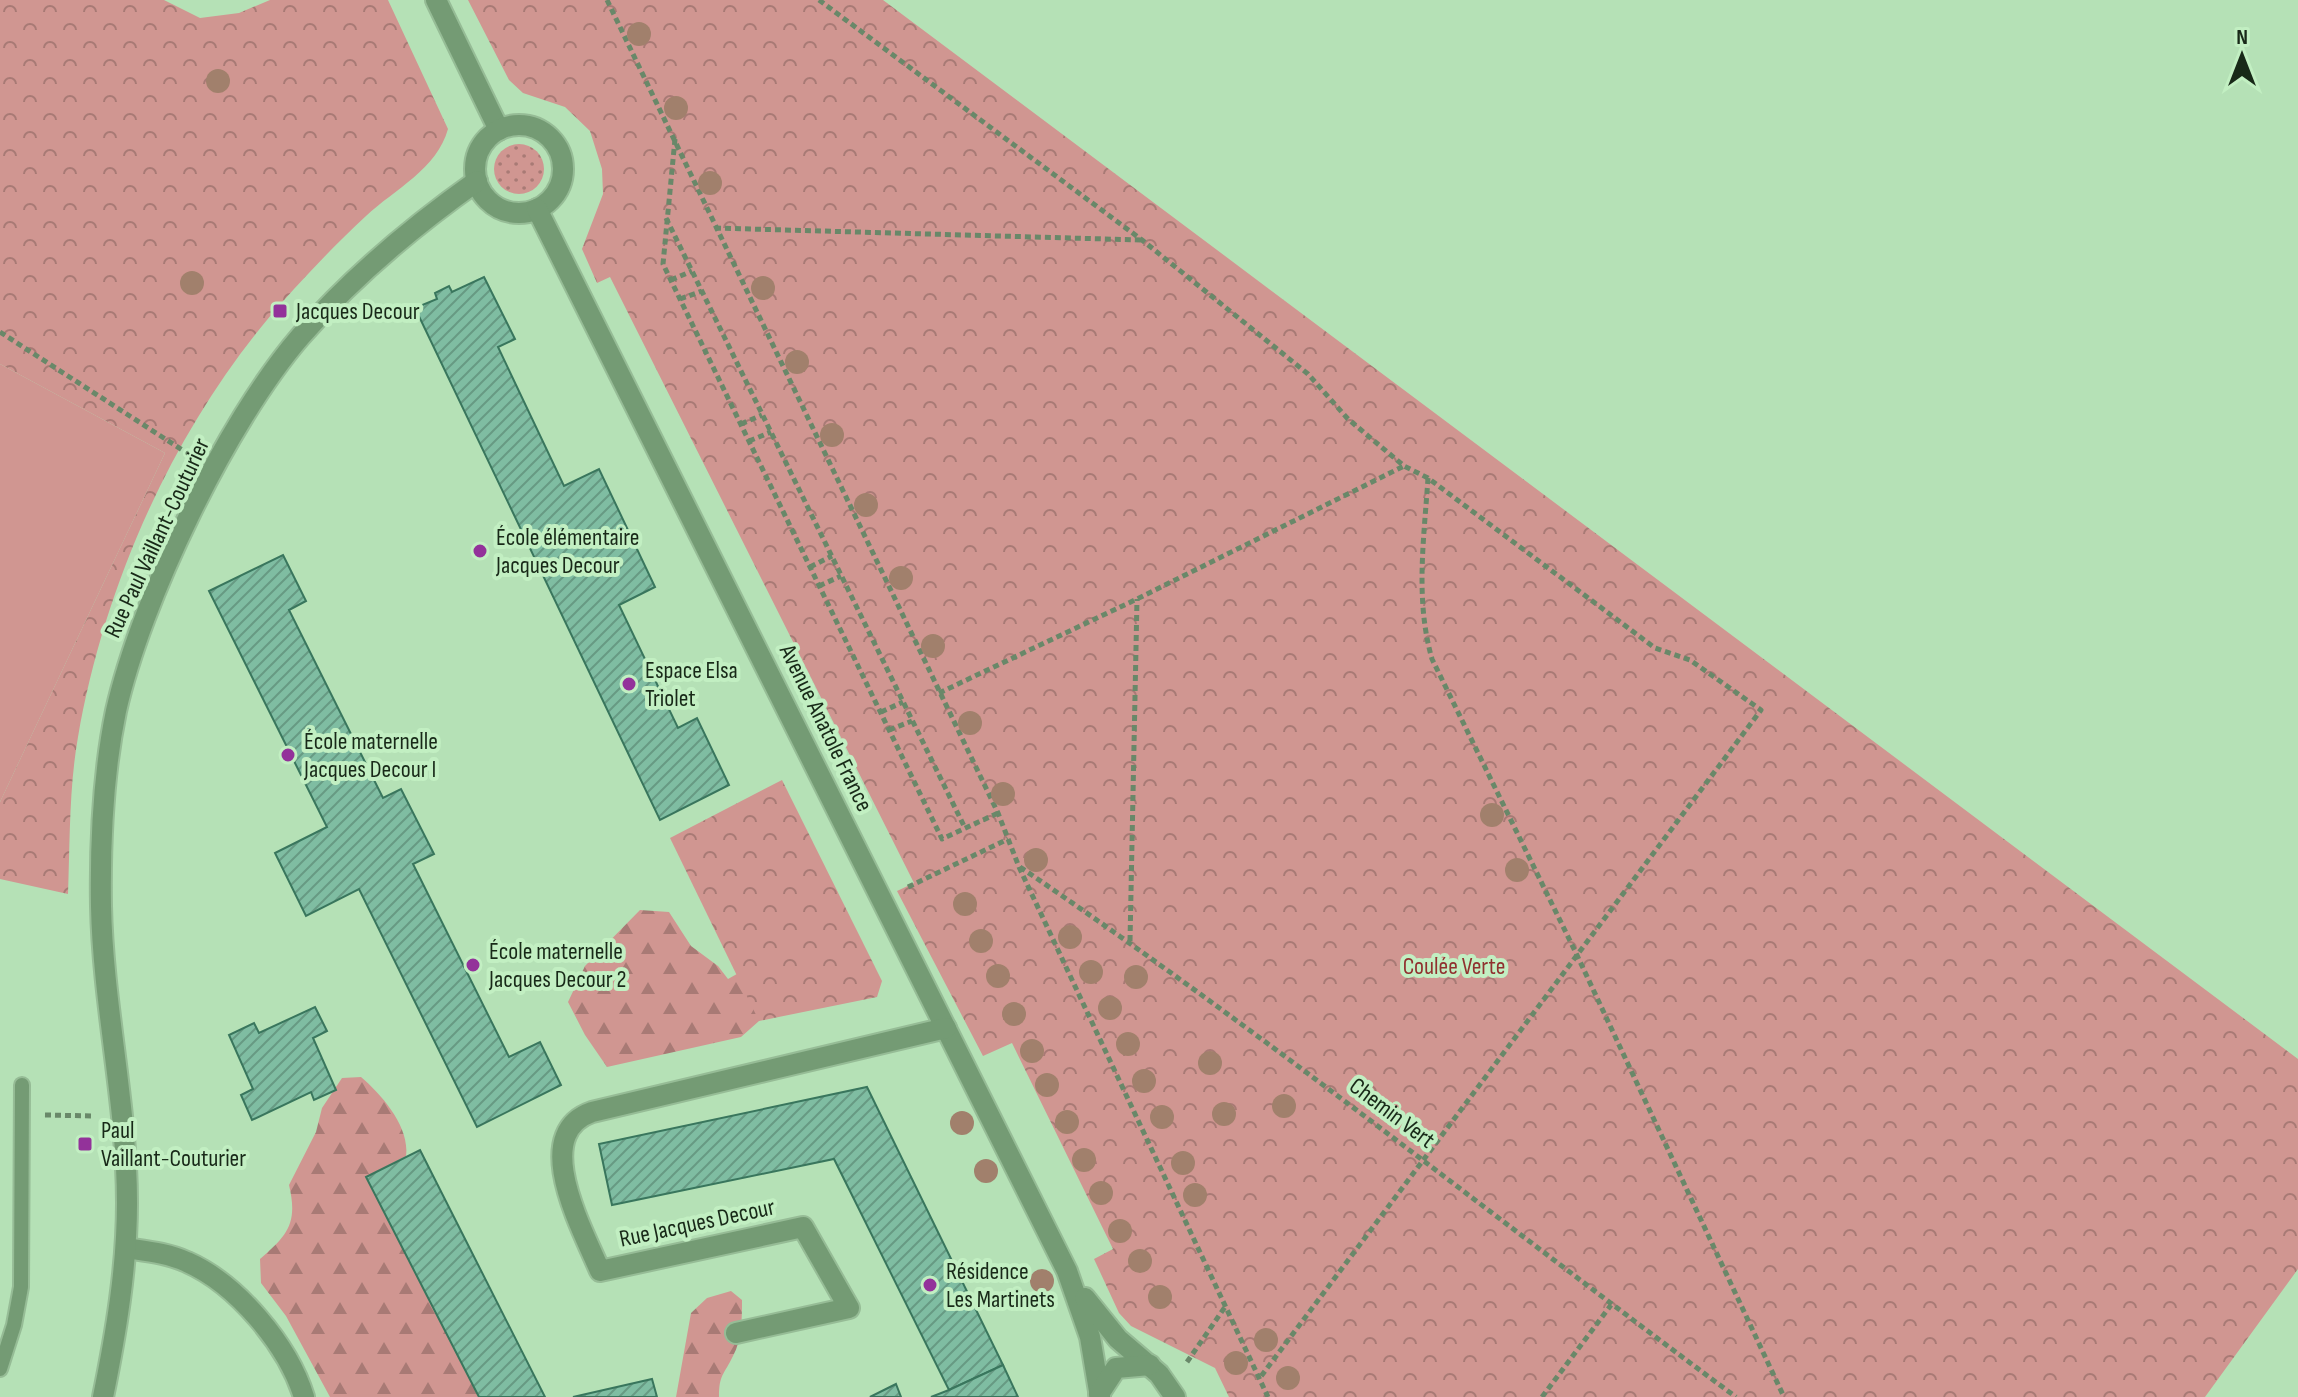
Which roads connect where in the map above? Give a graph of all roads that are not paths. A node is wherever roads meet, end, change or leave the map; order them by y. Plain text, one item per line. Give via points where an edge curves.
1 (436, 0) edge
2 (499, 130) junction
3 (477, 181) junction
4 (537, 209) junction
5 (946, 1028) junction
6 (22, 1085) dead end
7 (126, 1248) junction
8 (1067, 1271) junction
9 (736, 1333) dead end
10 (1150, 1365) junction
11 (0, 1369) edge
12 (1171, 1391) edge
13 (1100, 1396) edge
14 (103, 1397) edge
15 (304, 1397) edge

1 - 2 street
2 - 3 street via 477,155
2 - 4 street via 533,127 559,149 561,184
3 - 4 street via 498,207
3 - 7 street, Rue Paul Vaillant-Couturier via 377,257 283,360 216,466 134,650 112,733 102,874 103,957 126,1173
4 - 5 street, Avenue Anatole France
5 - 8 street, Avenue Anatole France
5 - 9 street, Rue Jacques Decour via 592,1112 566,1129 562,1153 568,1191 600,1271 803,1227 849,1308
6 - 11 lane via 21,1287
7 - 14 street, Rue Paul Vaillant-Couturier
7 - 15 street via 186,1261 214,1278 285,1356
8 - 10 street, Avenue Anatole France via 1108,1328
8 - 13 street, Avenue Anatole France via 1090,1337
10 - 12 street, Avenue Anatole France
10 - 13 street via 1116,1368

